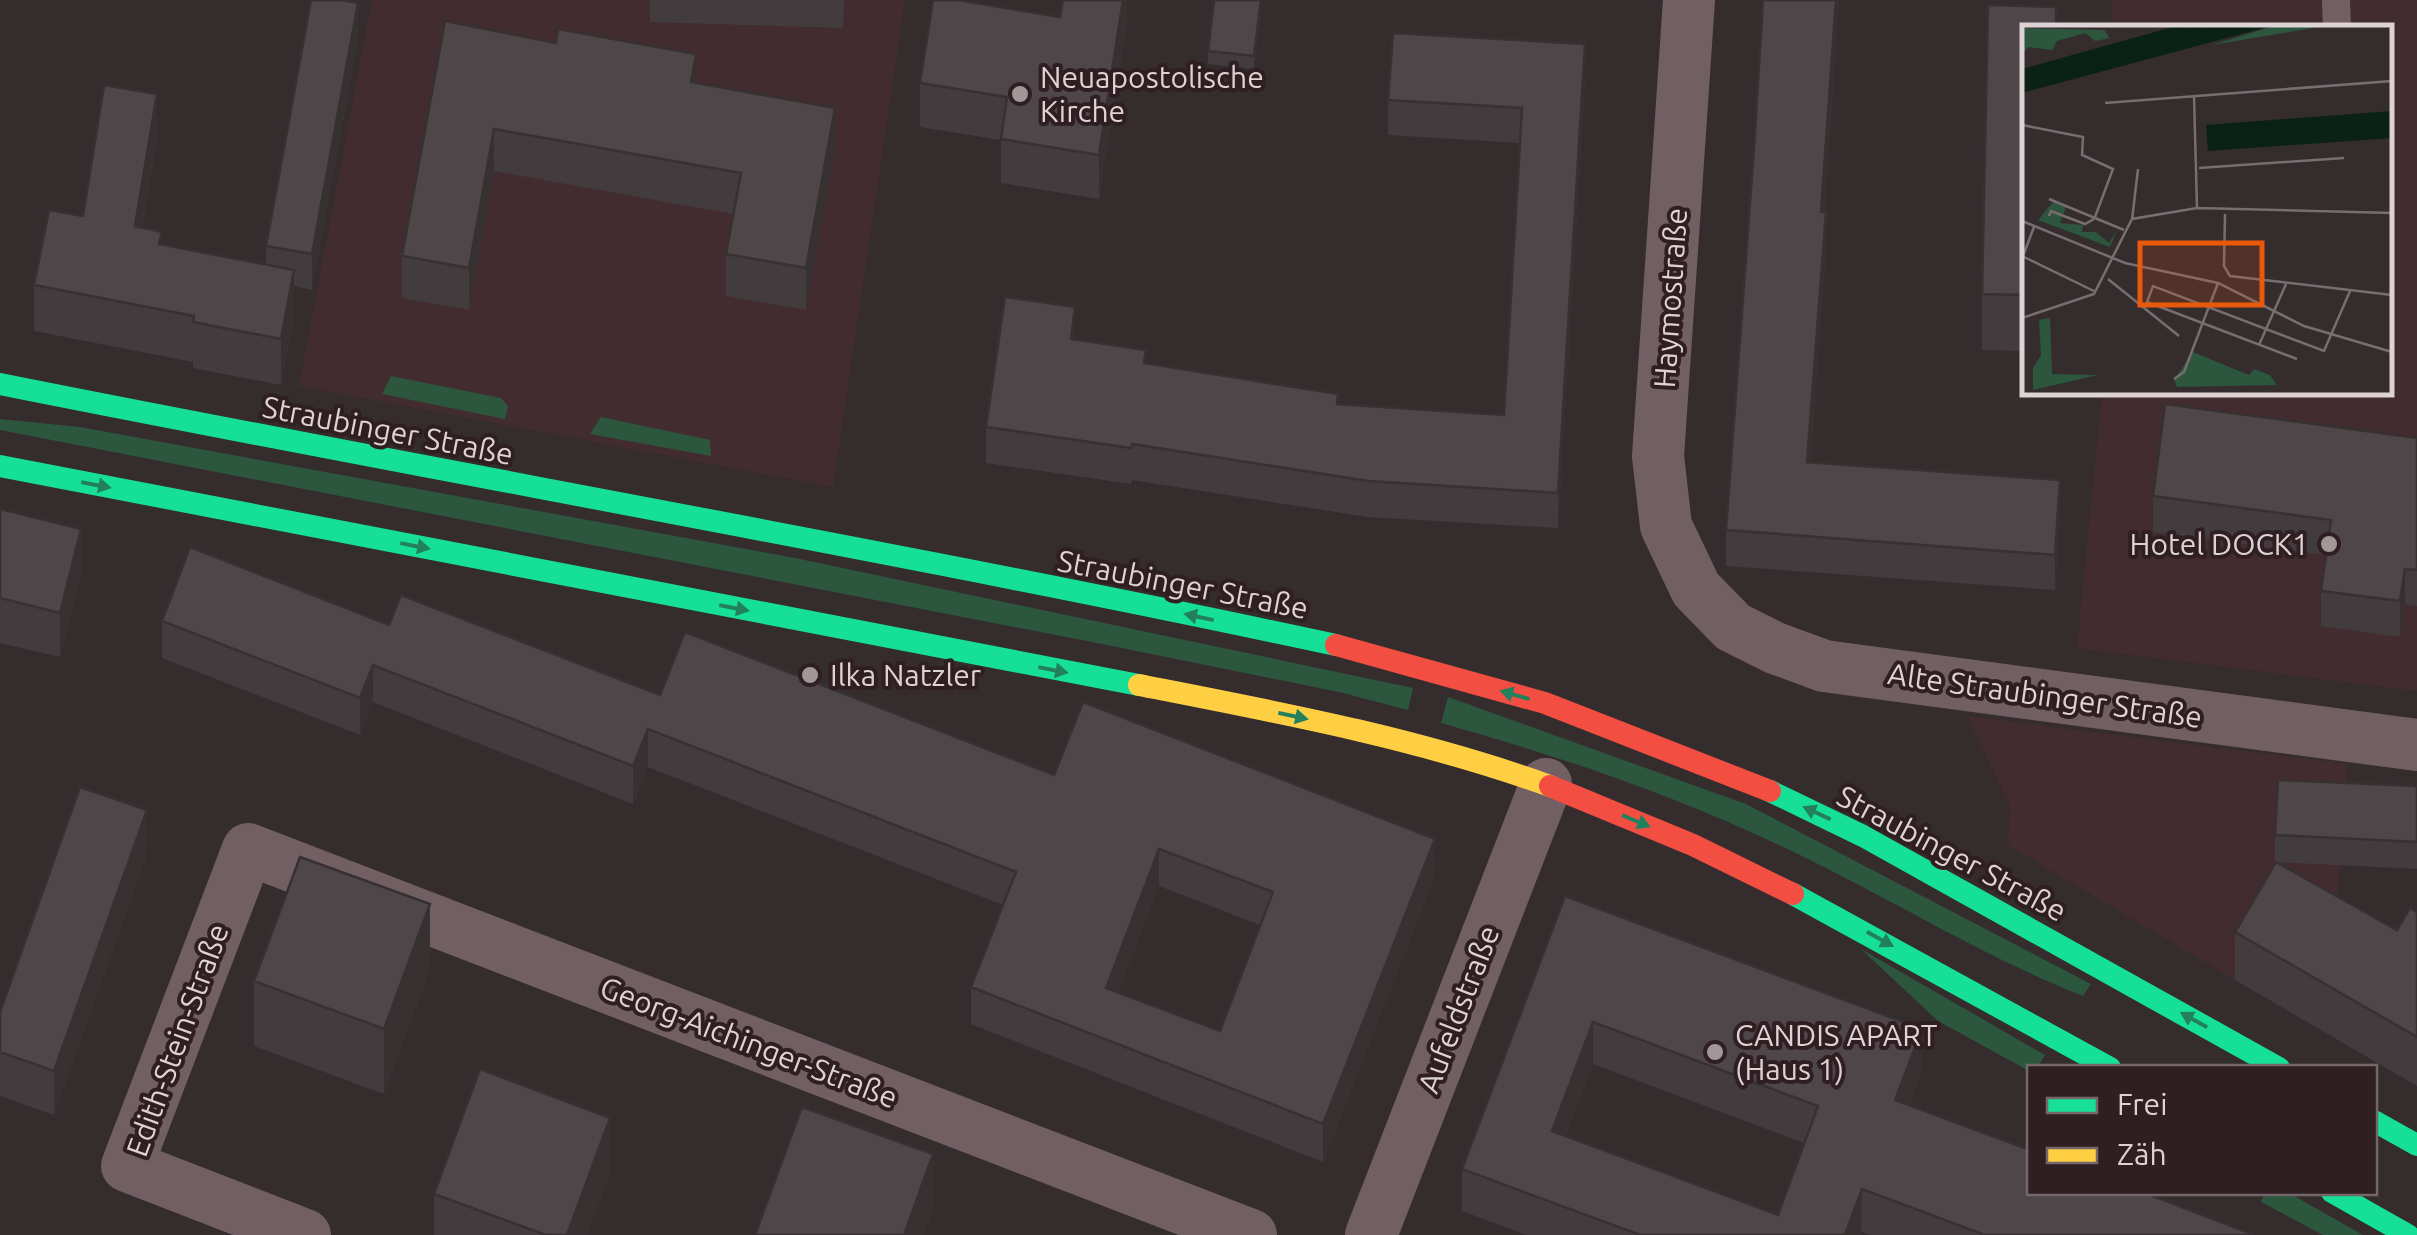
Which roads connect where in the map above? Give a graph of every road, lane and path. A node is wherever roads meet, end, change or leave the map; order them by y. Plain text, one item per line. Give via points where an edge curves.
1 (1690, 0) edge
2 (2336, 0) edge
3 (2337, 25) edge
4 (0, 384) edge
5 (0, 466) edge
6 (1696, 589) joint
7 (2417, 745) edge
8 (1546, 784) junction
9 (248, 848) joint
10 (2105, 1065) edge
11 (2274, 1065) edge
12 (2377, 1123) edge
13 (2417, 1145) edge
14 (2337, 1195) edge
15 (305, 1235) edge
16 (1251, 1235) edge
17 (1370, 1235) edge
18 (2408, 1235) edge

1 - 6 street, Haymostraße via 1658,456 1666,526
2 - 3 lane
11 -> 4 main road, Straubinger Straße via 1864,836 1746,780 1545,703 1370,653 1147,605
5 -> 8 main road via 1298,716
6 - 7 street, Alte Straubinger Straße via 1734,627 1824,666
8 -> 10 main road via 1838,916
8 - 17 street, Aufeldstraße
9 - 15 street, Edith-Stein-Straße via 127,1166
9 - 16 street, Georg-Aichinger-Straße
12 - 13 main road
14 - 18 main road

